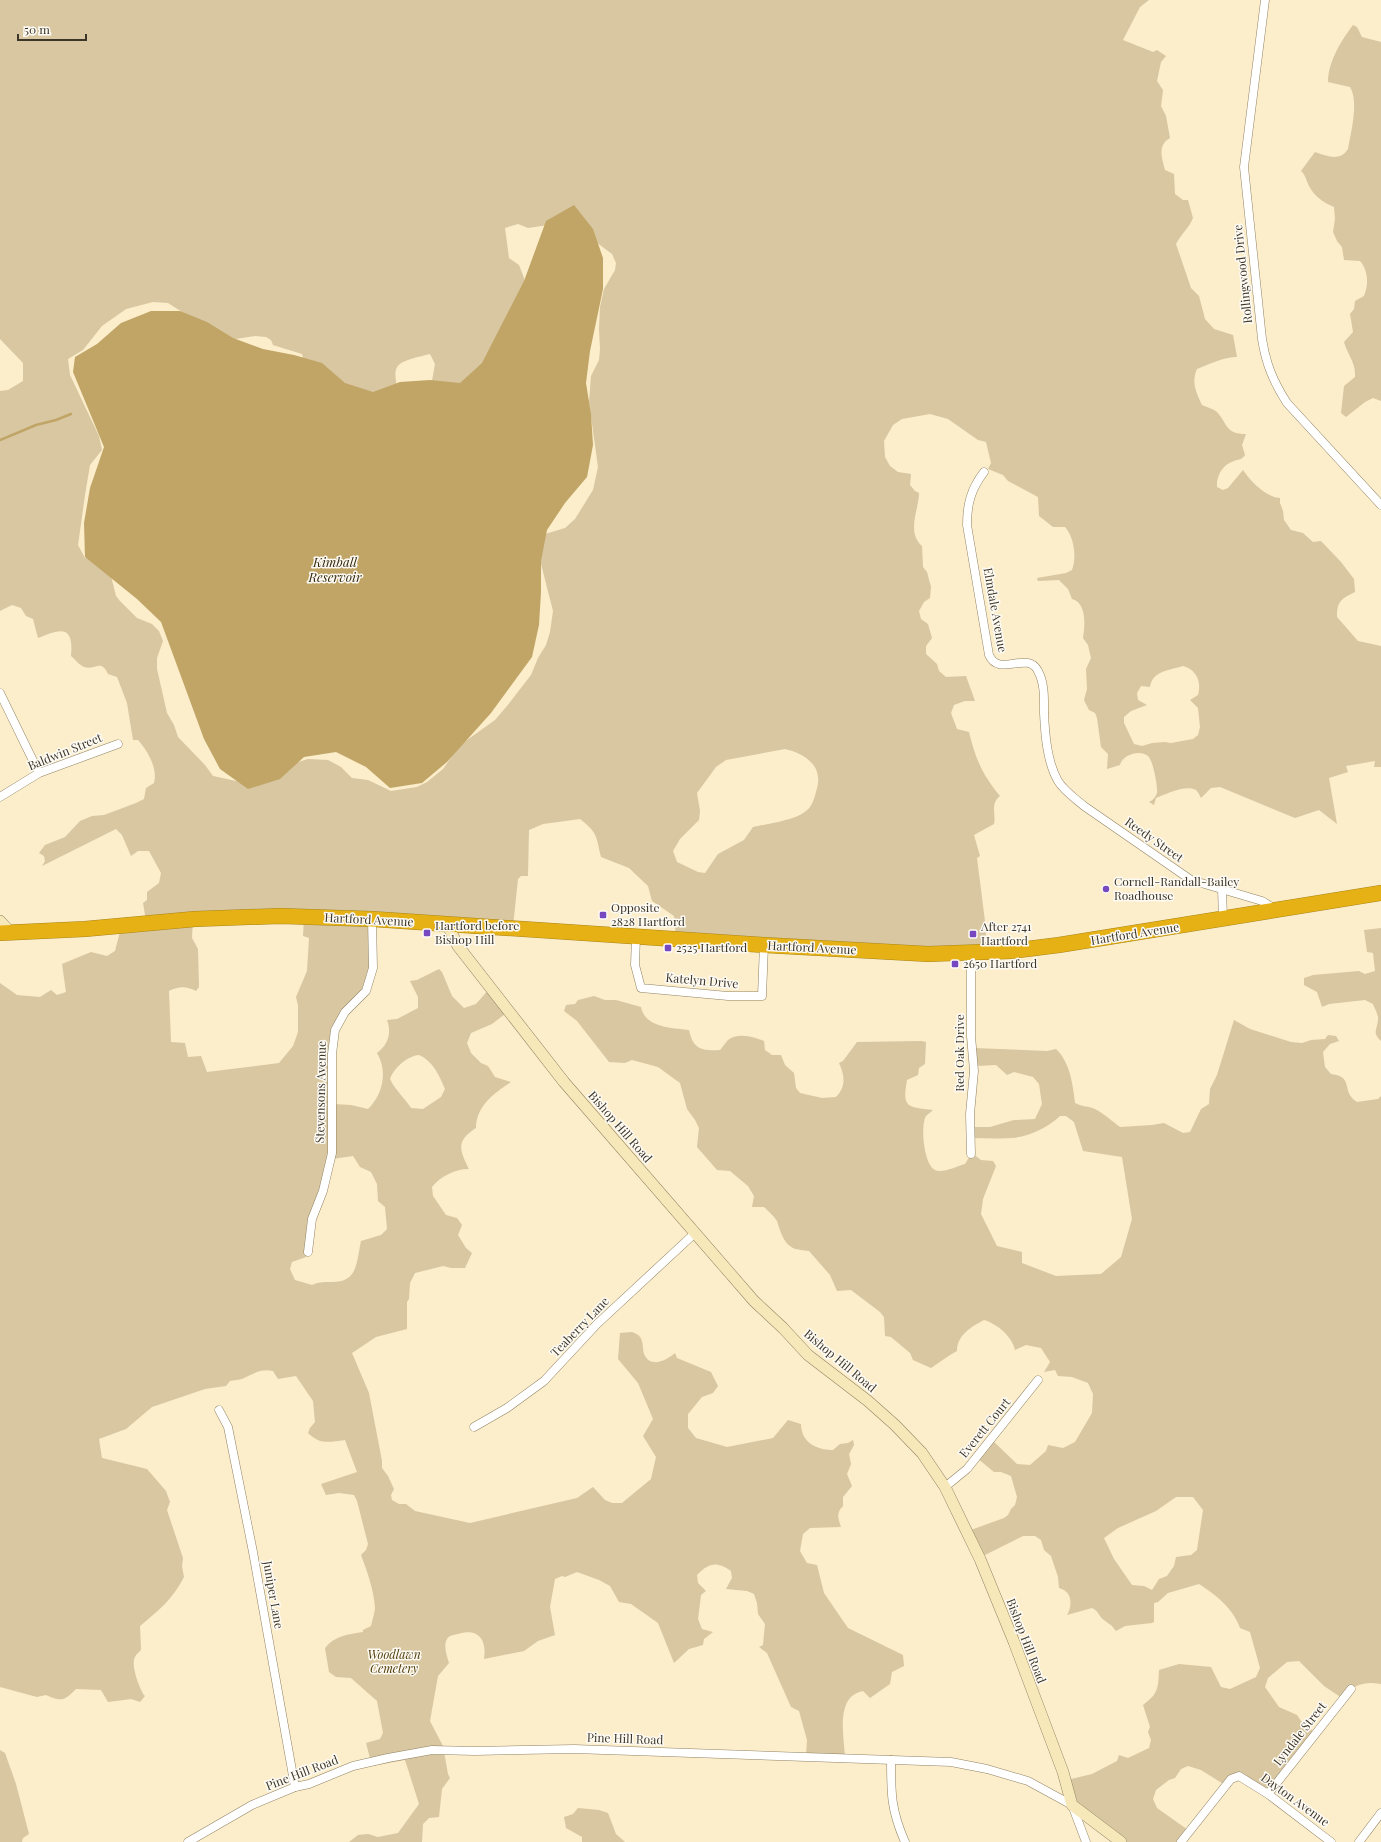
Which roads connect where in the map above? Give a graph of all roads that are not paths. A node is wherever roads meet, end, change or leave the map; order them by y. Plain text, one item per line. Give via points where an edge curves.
1 (1265, 0) edge
2 (984, 472) dead end
3 (1381, 504) edge
4 (0, 693) edge
5 (118, 744) dead end
6 (40, 773) junction
7 (0, 796) edge
8 (1097, 815) joint
9 (1222, 889) junction
10 (1381, 893) edge
11 (1278, 910) junction
12 (372, 919) junction
13 (1223, 919) junction
14 (448, 924) junction
15 (3, 929) edge
16 (636, 936) junction
17 (764, 945) junction
18 (971, 952) junction
19 (971, 1154) dead end
20 (695, 1232) junction
21 (308, 1252) dead end
22 (1038, 1380) dead end
23 (219, 1410) dead end
24 (474, 1427) dead end
25 (945, 1487) junction
26 (1351, 1689) dead end
27 (891, 1760) junction
28 (295, 1787) junction
29 (1268, 1794) junction
30 (1072, 1805) junction
31 (1381, 1812) edge
32 (188, 1842) edge
33 (905, 1842) edge
34 (1086, 1842) edge
35 (1121, 1842) edge
36 (1182, 1842) edge
37 (1331, 1842) edge
38 (1359, 1842) edge

1 - 3 street, Rollingwood Drive via 1244,167 1265,360 1275,384 1287,403
2 - 8 street, Elmdale Avenue via 973,488 967,511 989,656 997,665 1035,665 1044,692 1045,733 1052,768 1058,781
4 - 6 street
5 - 6 street, Baldwin Street
6 - 7 street, Baldwin Street
8 - 9 street, Reedy Street via 1191,880
9 - 11 street, Reedy Street via 1262,901
9 - 13 street
10 - 11 highway, Hartford Avenue
11 - 13 highway, Hartford Avenue
12 - 14 highway, Hartford Avenue
12 - 15 highway, Hartford Avenue via 234,917 85,929
12 - 21 street, Stevensons Avenue via 373,968 366,991 345,1012 335,1030 332,1054 332,1153 323,1191 312,1219
13 - 18 highway, Hartford Avenue via 1059,945 1011,951
14 - 16 highway, Hartford Avenue
14 - 20 street, Bishop Hill Road via 458,946 564,1082
16 - 17 highway, Hartford Avenue
16 - 17 street, Katelyn Drive via 635,965 641,988 728,996 762,996
17 - 18 highway, Hartford Avenue via 928,954
18 - 19 street, Red Oak Drive via 971,1036 974,1072 970,1114
20 - 24 street, Teaberry Lane via 596,1324 544,1381 508,1408
20 - 25 street, Bishop Hill Road via 754,1301 808,1355 868,1401 894,1425 922,1454
22 - 25 street, Everett Court via 967,1468
23 - 28 street, Juniper Lane via 228,1427 254,1552
25 - 30 street, Bishop Hill Road via 980,1559 1014,1642
26 - 29 street, Lyndale Street
27 - 28 street, Pine Hill Road via 574,1749 432,1750 353,1766
27 - 30 street, Pine Hill Road via 950,1762 987,1769 1028,1781
27 - 33 street via 892,1805
28 - 32 street, Pine Hill Road via 252,1805
29 - 36 street, Dayton Avenue via 1238,1776 1231,1778
29 - 37 street, Dayton Avenue
30 - 34 street
30 - 35 street
31 - 38 street

